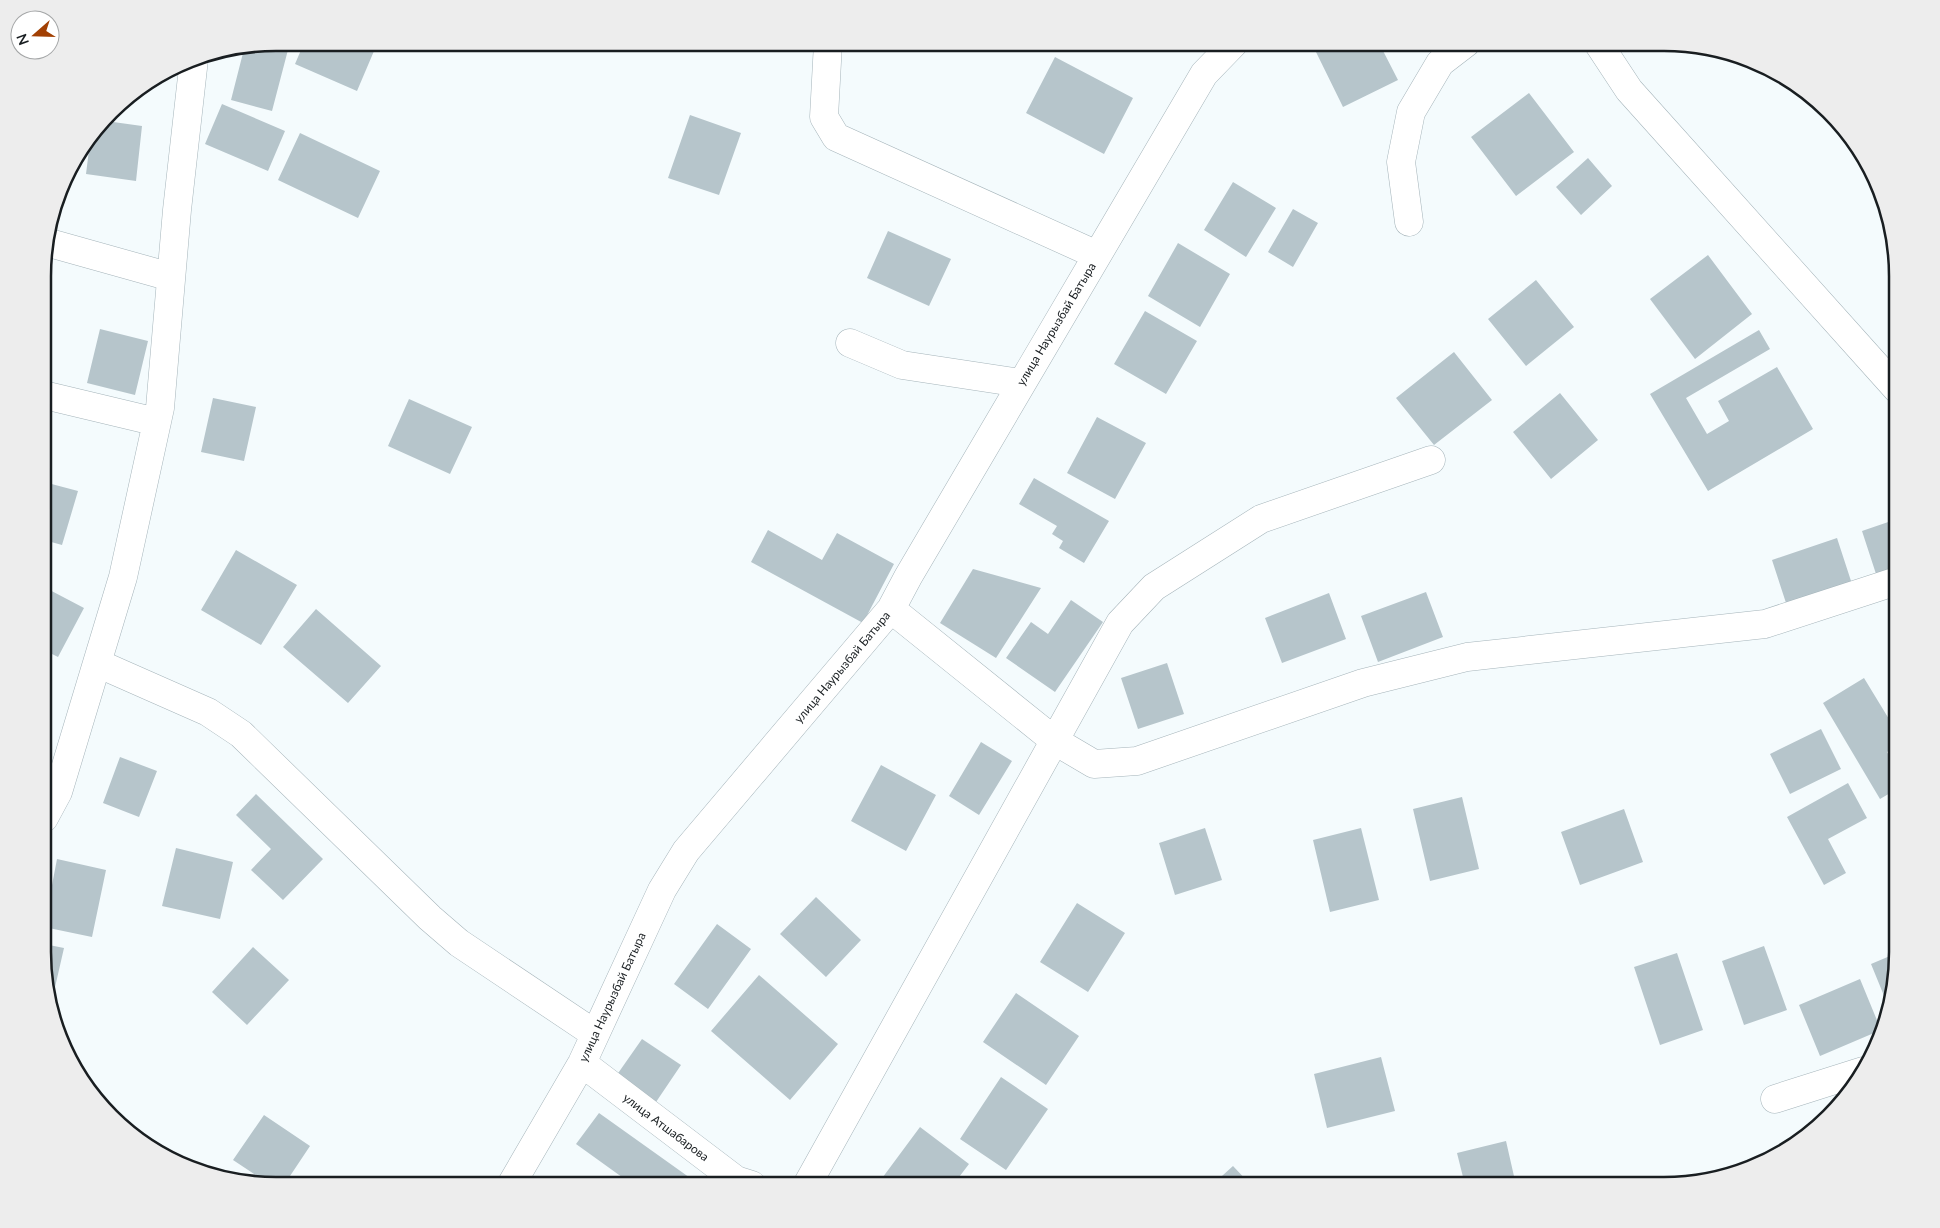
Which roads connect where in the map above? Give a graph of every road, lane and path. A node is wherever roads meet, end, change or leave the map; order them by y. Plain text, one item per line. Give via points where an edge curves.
1 (828, 51) edge
2 (1226, 51) edge
3 (1455, 51) edge
4 (1604, 51) edge
5 (193, 67) edge
6 (1409, 222) dead end
7 (54, 244) edge
8 (1097, 255) junction
9 (171, 277) junction
10 (850, 343) dead end
11 (1889, 380) edge
12 (1021, 383) junction
13 (51, 398) edge
14 (157, 422) junction
15 (1431, 460) dead end
16 (1889, 584) edge
17 (891, 609) junction
18 (97, 663) junction
19 (1055, 741) junction
20 (51, 805) edge
21 (595, 1034) junction
22 (582, 1063) junction
23 (1852, 1075) edge
24 (1775, 1099) dead end
25 (517, 1177) edge
26 (732, 1177) edge
27 (811, 1177) edge

1 - 8 street via 824,117 836,137
2 - 8 street, улица Наурызбай Батыра via 1204,74
3 - 6 street via 1440,63 1411,112 1401,162
4 - 11 street via 1629,90
5 - 9 street
7 - 9 street
8 - 12 street, улица Наурызбай Батыра
9 - 14 street
10 - 12 street via 902,365
12 - 17 street, улица Наурызбай Батыра
13 - 14 street
14 - 18 street via 123,578
15 - 19 street via 1261,519 1154,587 1120,623
16 - 19 street via 1765,624 1467,657 1363,683 1137,761 1094,764
17 - 19 street
17 - 21 street, улица Наурызбай Батыра via 686,852 662,890
18 - 20 street via 58,792
18 - 21 street via 208,712 241,734 459,943
19 - 27 street
21 - 22 street, улица Наурызбай Батыра
22 - 25 street, улица Наурызбай Батыра
22 - 26 street, улица Атшабарова
23 - 24 street

